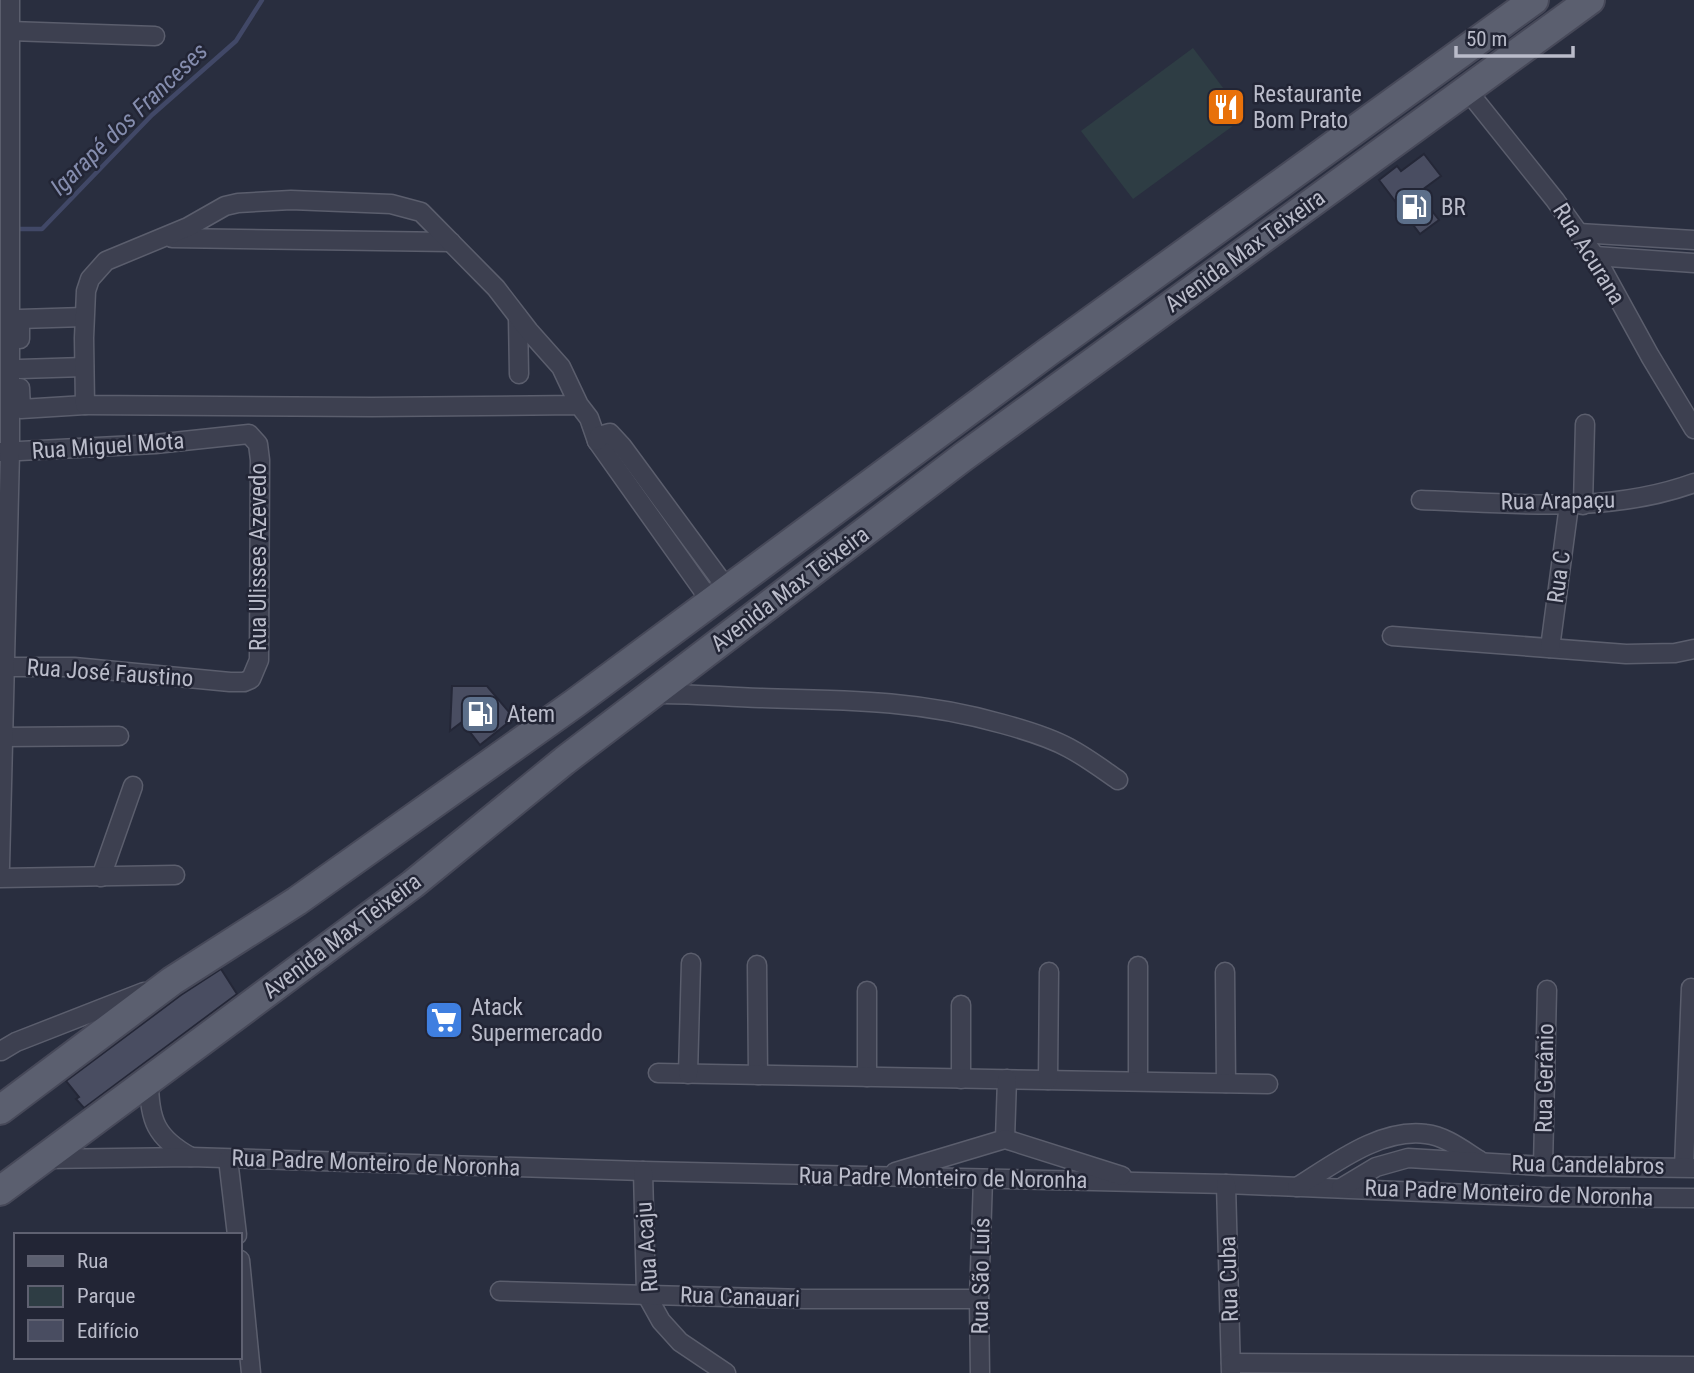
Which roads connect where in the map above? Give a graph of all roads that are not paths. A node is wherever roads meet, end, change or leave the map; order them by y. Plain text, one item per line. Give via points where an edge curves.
1 (10, 0) edge
2 (1534, 0) edge
3 (1590, 0) edge
4 (10, 31) junction
5 (155, 36) dead end
6 (1467, 90) junction
7 (6, 115) edge
8 (1579, 233) junction
9 (165, 238) junction
10 (1694, 240) edge
11 (451, 242) junction
12 (1595, 257) junction
13 (1694, 263) edge
14 (84, 317) junction
15 (518, 317) junction
16 (84, 367) junction
17 (20, 369) junction
18 (519, 374) dead end
19 (85, 405) junction
20 (584, 411) junction
21 (1585, 424) dead end
22 (1694, 429) edge
23 (216, 438) joint
24 (5, 452) edge
25 (1694, 483) edge
26 (1421, 500) dead end
27 (1576, 505) junction
28 (720, 597) junction
29 (4, 603) edge
30 (1392, 636) dead end
31 (1550, 648) junction
32 (1694, 649) edge
33 (3, 678) edge
34 (215, 680) joint
35 (653, 694) junction
36 (119, 736) dead end
37 (3, 737) junction
38 (1118, 780) dead end
39 (133, 786) dead end
40 (0, 867) edge
41 (175, 875) dead end
42 (101, 877) junction
43 (0, 878) edge
44 (691, 962) dead end
45 (757, 965) dead end
46 (1138, 966) dead end
47 (1049, 972) dead end
48 (1225, 972) dead end
49 (172, 981) junction
50 (1691, 988) dead end
51 (1547, 990) dead end
52 (867, 991) dead end
53 (961, 1005) dead end
54 (0, 1049) edge
55 (658, 1073) dead end
56 (688, 1073) junction
57 (758, 1075) junction
58 (867, 1077) junction
59 (961, 1079) junction
60 (1007, 1079) junction
61 (1048, 1080) junction
62 (149, 1081) junction
63 (1138, 1081) junction
64 (1226, 1083) junction
65 (1268, 1084) dead end
66 (0, 1110) edge
67 (1005, 1139) junction
68 (191, 1157) junction
69 (44, 1159) junction
70 (228, 1159) junction
71 (1482, 1162) junction
72 (1543, 1166) junction
73 (1689, 1168) edge
74 (643, 1171) junction
75 (878, 1177) junction
76 (983, 1179) junction
77 (1142, 1182) junction
78 (1226, 1184) junction
79 (1297, 1187) junction
80 (1341, 1188) junction
81 (0, 1191) edge
82 (1694, 1198) edge
83 (237, 1233) edge
84 (242, 1281) edge
85 (500, 1291) dead end
86 (646, 1294) junction
87 (979, 1299) junction
88 (1694, 1366) edge
89 (1231, 1368) edge
90 (251, 1373) edge
91 (726, 1373) edge
92 (980, 1373) edge

1 - 4 street
2 - 28 main road, Avenida Max Teixeira via 1048,352
3 - 6 main road, Avenida Max Teixeira
4 - 5 street
4 - 7 street
6 - 8 street, Rua Acurana
6 - 35 main road, Avenida Max Teixeira via 1024,411
7 - 24 street via 11,247
8 - 10 street
8 - 12 street, Rua Acurana
9 - 11 street
9 - 11 street via 225,205 320,201 409,207 421,212
9 - 14 street via 106,261 90,279
11 - 15 street
12 - 13 street
12 - 22 street, Rua Acurana
14 - 16 street
14 - 17 street via 20,319
15 - 18 street
15 - 20 street via 561,367
16 - 17 street
16 - 19 street
17 - 19 street via 21,409
19 - 20 street
20 - 28 street
21 - 27 street, Rua C
23 - 24 street, Rua Miguel Mota
23 - 34 street, Rua Ulisses Azevedo via 249,435 257,444 260,460 258,660 251,679
24 - 29 street
25 - 27 street, Rua Arapaçu via 1637,499
26 - 27 street, Rua Arapaçu
27 - 31 street, Rua C
28 - 49 main road, Avenida Max Teixeira via 390,836
29 - 33 street
30 - 31 street
31 - 32 street via 1655,655
33 - 34 street, Rua José Faustino via 74,667
33 - 37 street
35 - 38 street via 851,700 957,711 1068,747
35 - 62 main road, Avenida Max Teixeira via 413,884
36 - 37 street
37 - 40 street
39 - 42 street
41 - 42 street
42 - 43 street
44 - 56 street
45 - 57 street
46 - 63 street
47 - 61 street
48 - 64 street
49 - 54 street
49 - 66 main road, Avenida Max Teixeira
50 - 73 street
51 - 72 street, Rua Gerânio
52 - 58 street
53 - 59 street
55 - 56 street
56 - 57 street
57 - 58 street
58 - 59 street
59 - 60 street
60 - 61 street
60 - 67 street
61 - 63 street
62 - 68 street via 149,1102 159,1132
62 - 69 main road, Avenida Max Teixeira
63 - 64 street
64 - 65 street
67 - 75 street
67 - 77 street
68 - 69 street, Rua Padre Monteiro de Noronha
68 - 70 street, Rua Padre Monteiro de Noronha
69 - 81 main road, Avenida Max Teixeira
70 - 74 street, Rua Padre Monteiro de Noronha
70 - 83 street
71 - 72 street, Rua Candelabros
71 - 79 street, Rua Candelabros via 1441,1138 1408,1134 1363,1148
71 - 80 street, Rua Candelabros via 1408,1158 1376,1167
72 - 73 street, Rua Candelabros
74 - 75 street, Rua Padre Monteiro de Noronha
74 - 86 street, Rua Acaju
75 - 76 street, Rua Padre Monteiro de Noronha
76 - 77 street, Rua Padre Monteiro de Noronha
76 - 87 street, Rua São Luís
77 - 78 street, Rua Padre Monteiro de Noronha
78 - 79 street, Rua Padre Monteiro de Noronha
78 - 89 street, Rua Cuba
79 - 80 street, Rua Padre Monteiro de Noronha
80 - 82 street, Rua Padre Monteiro de Noronha
84 - 90 street
85 - 86 street, Rua Canauari
86 - 87 street, Rua Canauari
86 - 91 street, Rua Acaju via 680,1342
87 - 92 street, Rua São Luís
88 - 89 street

